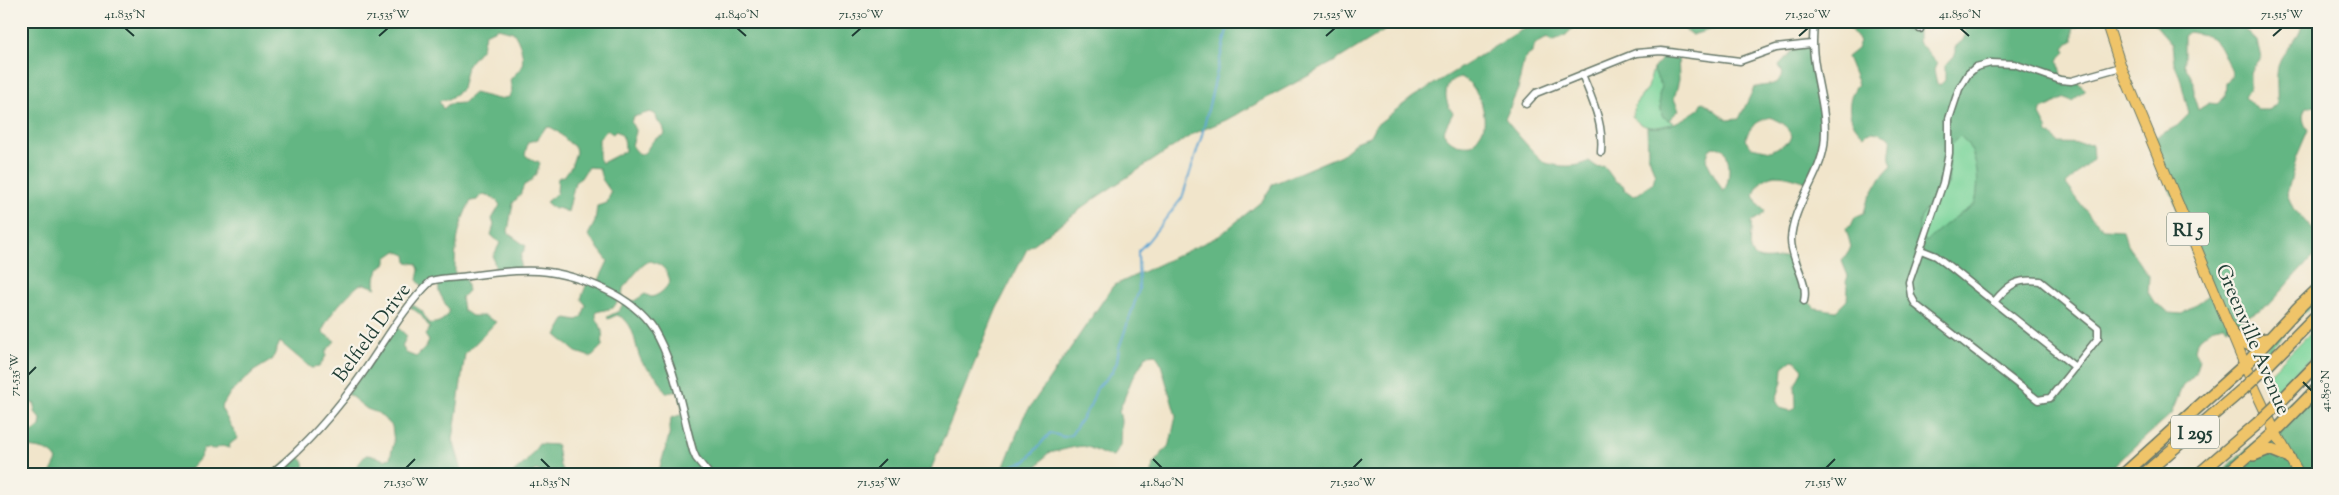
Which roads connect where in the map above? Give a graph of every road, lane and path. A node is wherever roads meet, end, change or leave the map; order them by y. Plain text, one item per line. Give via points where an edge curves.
1 (1815, 21) edge
2 (1920, 21) edge
3 (2106, 21) edge
4 (1920, 29) dead end
5 (1811, 44) junction
6 (2121, 67) junction
7 (1582, 74) junction
8 (1526, 104) dead end
9 (1600, 152) dead end
10 (1921, 250) junction
11 (2318, 289) edge
12 (1804, 301) dead end
13 (1994, 302) junction
14 (2301, 305) junction
15 (2318, 314) edge
16 (2232, 333) junction
17 (2318, 363) edge
18 (2245, 364) junction
19 (2075, 367) junction
20 (2318, 388) edge
21 (2275, 432) junction
22 (2289, 457) junction
23 (2228, 472) edge
24 (271, 474) edge
25 (709, 474) edge
26 (2124, 474) edge
27 (2144, 474) edge
28 (2199, 474) edge
29 (2298, 474) edge

1 - 5 street
2 - 4 street
3 - 6 main road, Greenville Avenue / RI 5
5 - 7 street via 1776,48 1740,61 1661,51 1636,53
5 - 12 street via 1824,142 1791,236 1793,260 1806,287
6 - 10 street via 2071,81 2014,64 1991,63 1976,67 1968,74 1958,89 1949,119 1949,153 1943,183
6 - 16 main road, Greenville Avenue / RI 5
7 - 8 street via 1536,93
7 - 9 street via 1600,118
10 - 13 street via 1936,256
10 - 19 street via 1909,282 1916,305 2038,400 2054,394
11 - 14 highway
13 - 19 street
13 - 19 street via 2013,282 2045,283 2098,328 2098,338
14 - 16 highway via 2258,344 2244,344
14 - 18 highway
15 - 27 highway, I 295, bridge via 2243,389
16 - 18 main road, Greenville Avenue / RI 5
17 - 28 highway, I 295, bridge via 2275,407
18 - 21 main road, Greenville Avenue / RI 5
18 - 26 highway
20 - 21 highway
21 - 22 main road, Greenville Avenue / RI 5
21 - 23 highway
22 - 23 highway via 2263,449
22 - 29 main road, Greenville Avenue / RI 5
24 - 25 street, Belfield Drive via 323,427 399,320 431,281 520,270 576,277 623,299 642,314 664,350 679,390 693,451

